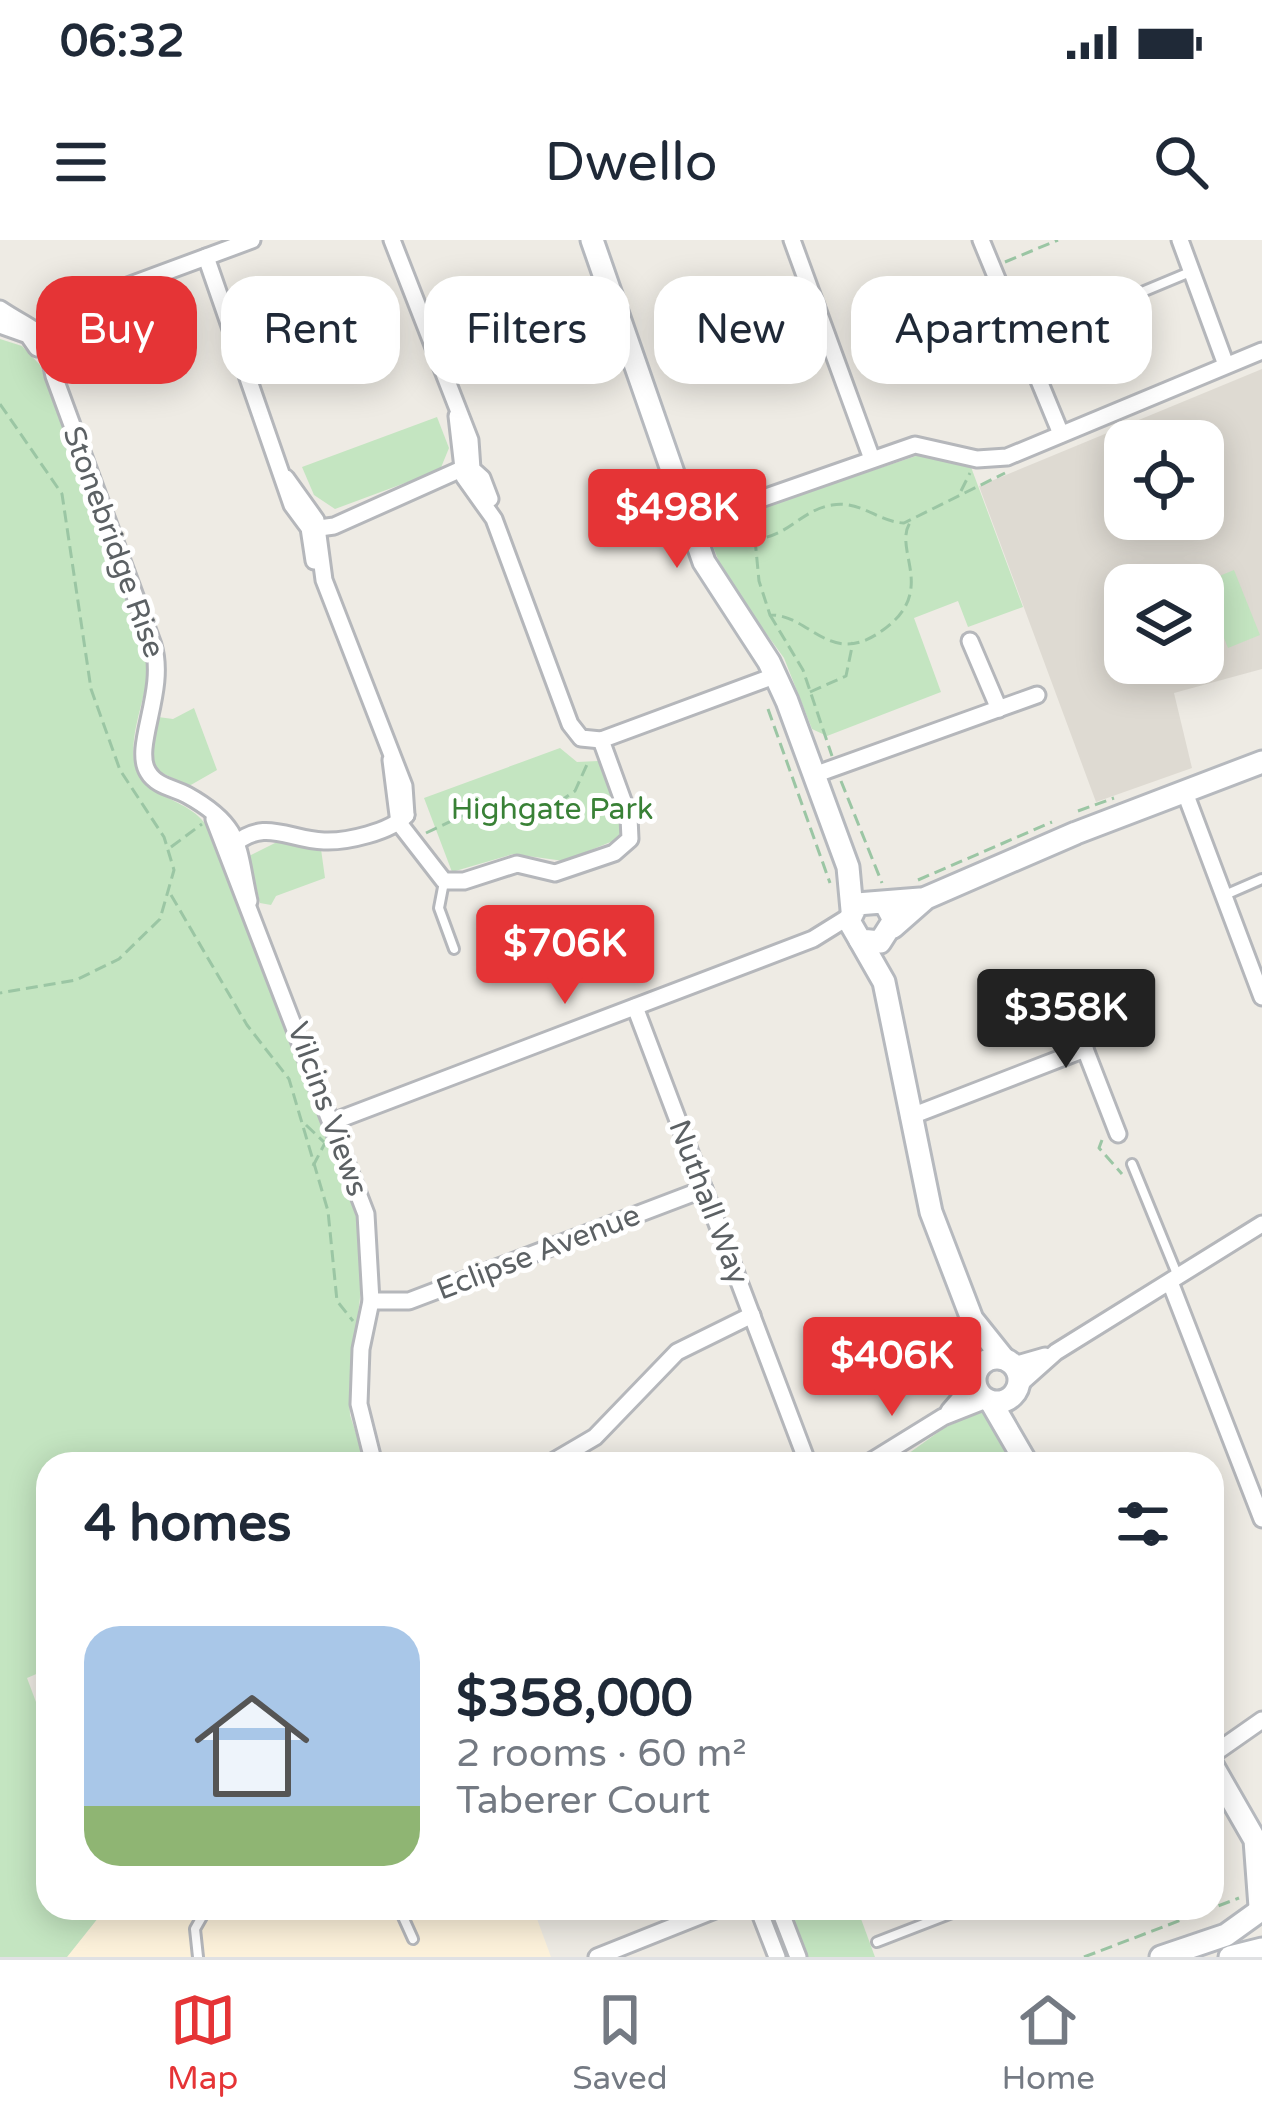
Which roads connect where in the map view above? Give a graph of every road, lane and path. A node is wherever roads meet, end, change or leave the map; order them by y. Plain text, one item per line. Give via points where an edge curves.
1 (252, 240) edge
2 (592, 240) edge
3 (792, 240) edge
4 (981, 240) edge
5 (1058, 240) edge
6 (1180, 240) edge
7 (392, 242) edge
8 (206, 257) junction
9 (992, 267) junction
10 (1192, 271) junction
11 (996, 276) edge
12 (1152, 288) edge
13 (0, 309) edge
14 (0, 325) edge
15 (33, 332) junction
16 (1262, 351) edge
17 (1226, 365) junction
18 (1040, 384) edge
19 (0, 404) edge
20 (1061, 434) junction
21 (872, 458) junction
22 (977, 459) junction
23 (465, 471) junction
24 (960, 493) dead end
25 (913, 520) dead end
26 (689, 524) junction
27 (315, 526) junction
28 (755, 539) dead end
29 (770, 615) junction
30 (970, 641) dead end
31 (777, 675) junction
32 (1037, 695) dead end
33 (1000, 709) junction
34 (601, 740) junction
35 (589, 760) dead end
36 (1262, 762) edge
37 (825, 771) junction
38 (1184, 790) junction
39 (213, 816) junction
40 (399, 817) junction
41 (418, 836) junction
42 (238, 846) junction
43 (170, 848) junction
44 (848, 867) junction
45 (875, 872) dead end
46 (1262, 879) edge
47 (445, 881) junction
48 (170, 893) junction
49 (1223, 896) junction
50 (926, 898) junction
51 (882, 902) junction
52 (854, 925) junction
53 (891, 930) junction
54 (454, 949) dead end
55 (884, 982) junction
56 (1070, 990) dead end
57 (0, 993) edge
58 (1262, 994) edge
59 (635, 1007) junction
60 (1085, 1049) junction
61 (909, 1117) junction
62 (334, 1121) junction
63 (1117, 1131) joint
64 (326, 1142) dead end
65 (313, 1168) junction
66 (1134, 1169) joint
67 (704, 1190) junction
68 (1262, 1224) edge
69 (1174, 1279) junction
70 (371, 1301) junction
71 (752, 1315) junction
72 (972, 1319) junction
73 (365, 1324) junction
74 (1013, 1375) junction
75 (983, 1388) junction
76 (371, 1452) edge
77 (569, 1452) edge
78 (803, 1452) edge
79 (886, 1452) edge
80 (1022, 1452) edge
81 (1023, 1452) edge
82 (1262, 1519) edge
83 (1262, 1720) edge
84 (1224, 1747) edge
85 (1224, 1785) edge
86 (1259, 1844) edge
87 (1262, 1884) edge
88 (1224, 1903) edge
89 (1260, 1908) edge
90 (200, 1920) edge
91 (405, 1920) edge
92 (690, 1920) edge
93 (763, 1920) edge
94 (784, 1920) edge
95 (934, 1920) edge
96 (1189, 1920) edge
97 (412, 1939) dead end
98 (1262, 1940) edge
99 (877, 1942) dead end
100 (1262, 1949) edge
101 (198, 1957) edge
102 (597, 1957) edge
103 (777, 1957) edge
104 (798, 1957) edge
105 (1084, 1957) edge
106 (1161, 1957) edge
107 (1230, 1957) edge

1 - 8 street
2 - 26 street
3 - 21 street
4 - 9 street
5 - 9 path
6 - 10 street
7 - 23 street via 457,416
8 - 15 street via 45,312
8 - 27 street via 298,520
9 - 11 street
10 - 12 lane
10 - 17 street
13 - 15 street
14 - 15 street
15 - 39 street, Stonebridge Rise via 159,665 145,768
16 - 17 street
17 - 20 street
18 - 20 street
19 - 43 path via 62,494 91,689 128,786
20 - 22 street via 1007,458
21 - 22 street via 915,445
21 - 26 street
22 - 24 path
23 - 27 street
23 - 34 street via 494,520 570,724 581,738
25 - 29 path via 904,540 912,586 898,617 880,632 826,641
26 - 31 street via 704,562
27 - 40 street via 324,580 391,760
28 - 29 path
29 - 37 path via 802,670
30 - 33 street
31 - 34 street
31 - 37 street
32 - 33 street
33 - 37 street
34 - 47 street via 632,829 623,847 555,873 517,864
35 - 41 path via 575,791 542,814 483,806
36 - 38 street
37 - 44 street
37 - 45 path
38 - 49 street
38 - 50 street
39 - 42 street
39 - 43 path
40 - 41 street
40 - 42 street via 327,842 269,829
41 - 47 street via 429,866
42 - 62 street, Vilcins Views via 249,901
43 - 48 path
44 - 51 street
44 - 52 street
46 - 49 lane
47 - 54 lane via 439,908
48 - 57 path via 160,919 107,967
48 - 65 path via 247,1024 284,1068
49 - 58 street
50 - 51 street
50 - 53 street
51 - 52 street via 864,900
51 - 53 street
52 - 53 street via 873,943
52 - 55 street
52 - 59 street
53 - 55 street
55 - 61 street
56 - 60 street
59 - 62 street
59 - 67 street, Nuthall Way
60 - 61 street
60 - 63 street
61 - 72 street via 932,1212
62 - 70 street, Vilcins Views via 366,1214
63 - 66 path via 1105,1133 1099,1148 1118,1174
64 - 65 path
65 - 73 path via 328,1211 337,1301 344,1315
66 - 69 lane
67 - 70 street, Eclipse Avenue via 409,1301
67 - 71 street, Nuthall Way
68 - 69 street
69 - 74 street
69 - 82 street
70 - 73 street, Vilcins Views
71 - 77 street via 677,1352 595,1437
71 - 78 street, Nuthall Way
72 - 74 street
72 - 75 street
73 - 76 street, Vilcins Views via 359,1405
74 - 75 street via 1005,1401
74 - 75 street via 990,1360
74 - 81 street
75 - 79 street
75 - 80 street
83 - 84 street
85 - 86 street
86 - 87 street
87 - 88 path
87 - 89 street
89 - 98 street
89 - 106 street via 1226,1935
90 - 101 lane
91 - 97 lane
92 - 102 street
93 - 103 street
94 - 104 street
95 - 99 lane
96 - 105 path
100 - 107 street

